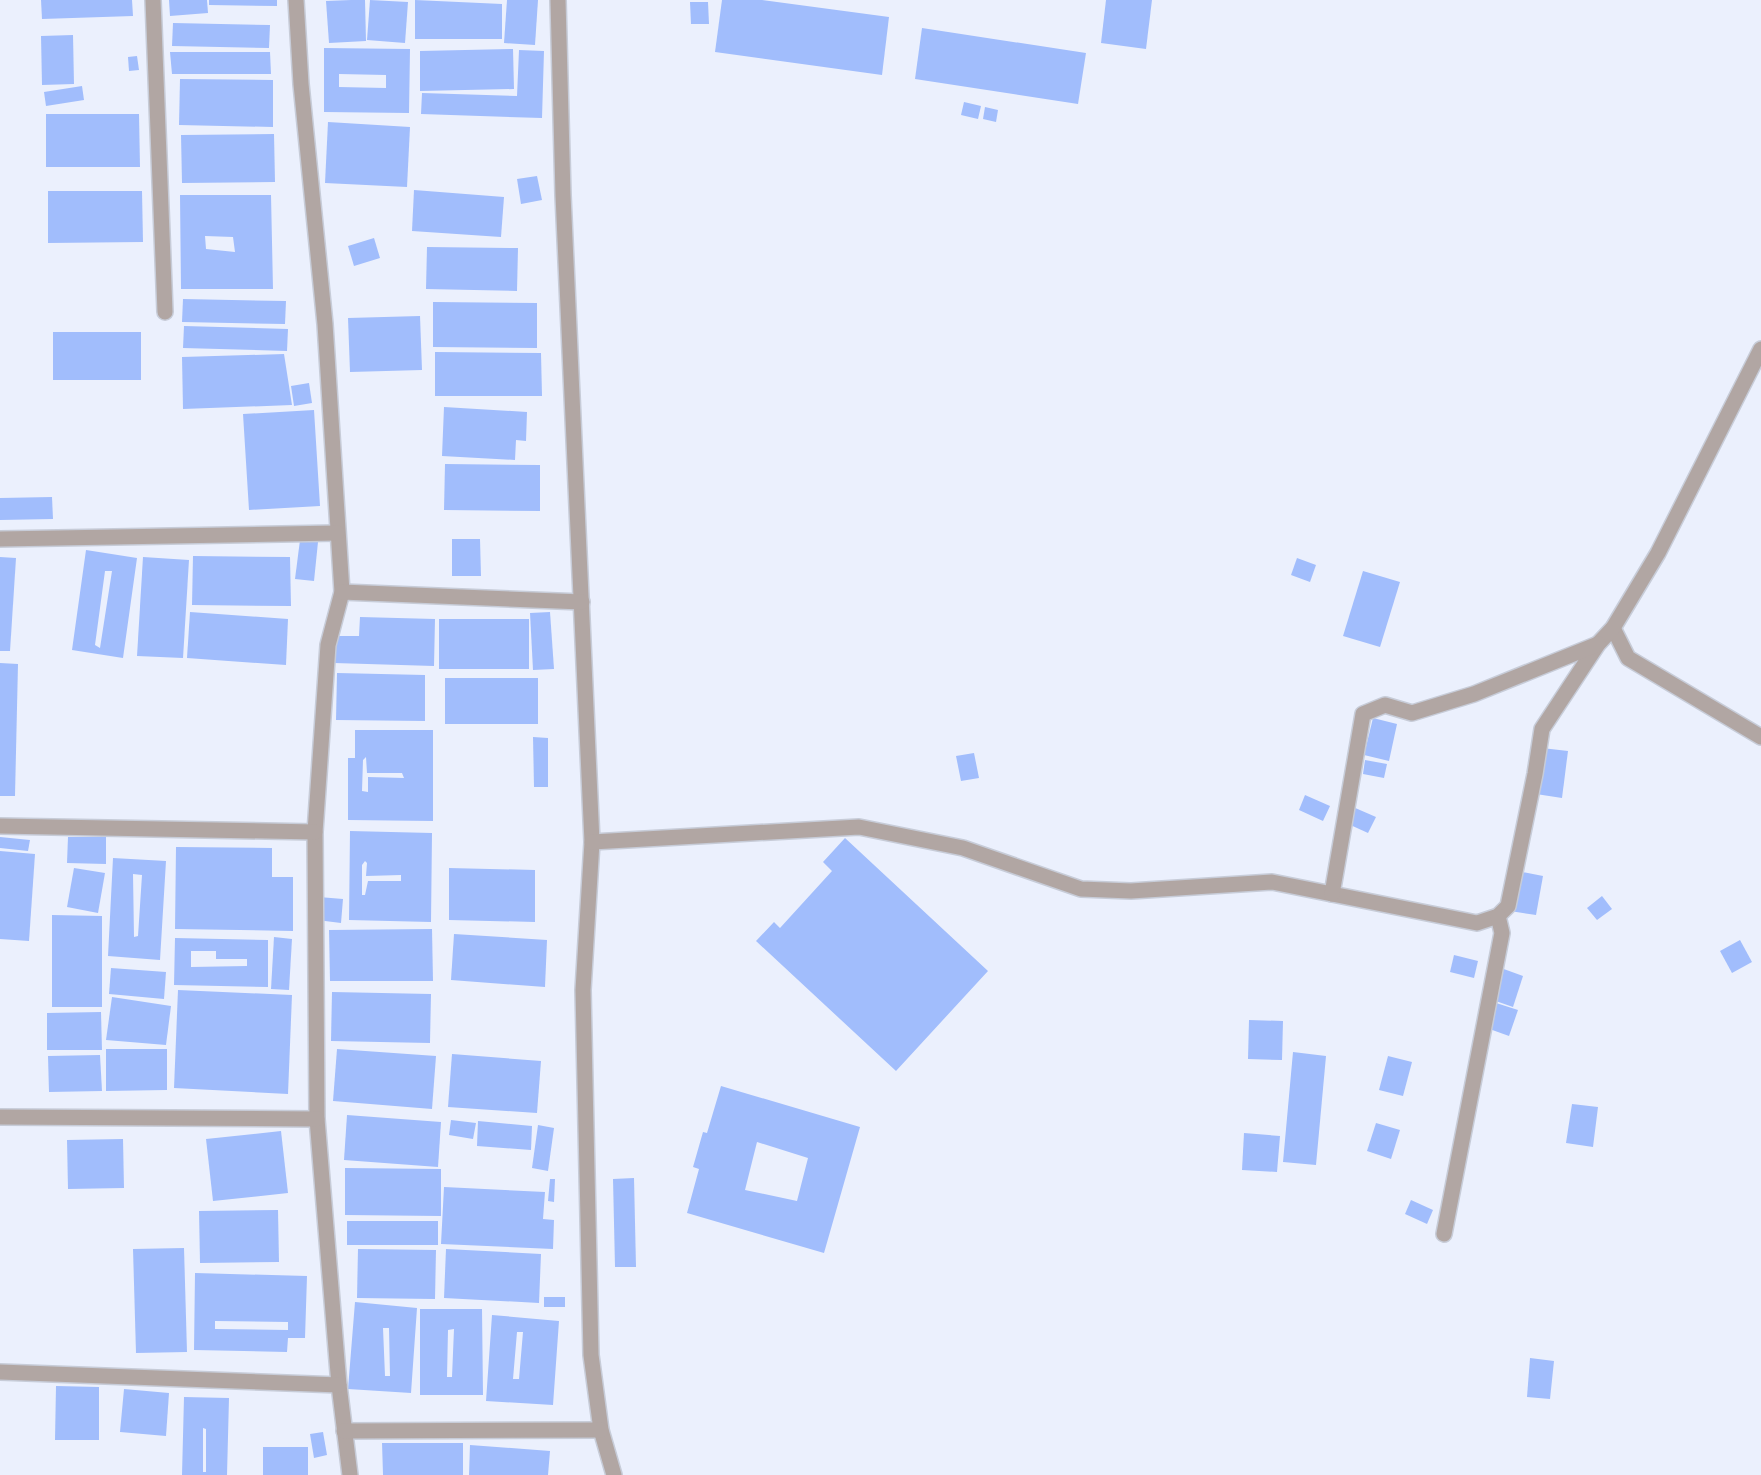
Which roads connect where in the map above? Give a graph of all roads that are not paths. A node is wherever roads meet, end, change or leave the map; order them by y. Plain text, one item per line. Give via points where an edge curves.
1 (153, 0) edge
2 (296, 0) edge
3 (558, 0) edge
4 (165, 312) dead end
5 (1761, 349) edge
6 (337, 533) junction
7 (0, 539) edge
8 (342, 592) junction
9 (582, 602) junction
10 (1613, 628) junction
11 (1598, 644) junction
12 (1761, 737) edge
13 (0, 826) edge
14 (315, 832) junction
15 (592, 842) junction
16 (1332, 894) junction
17 (1498, 916) junction
18 (0, 1117) edge
19 (317, 1119) junction
20 (1444, 1234) dead end
21 (0, 1372) edge
22 (339, 1385) junction
23 (601, 1430) junction
24 (344, 1431) junction
25 (350, 1475) edge
26 (614, 1475) edge

1 - 4 street
2 - 6 street via 325,324
3 - 9 street
5 - 10 street via 1658,553
6 - 7 street
6 - 8 street
8 - 9 street
8 - 14 street via 328,645
9 - 15 street
10 - 11 street
10 - 12 street via 1628,658
11 - 16 street via 1474,694 1412,713 1385,705 1364,714
11 - 17 street via 1542,729 1512,890 1508,906
13 - 14 street
14 - 19 street
15 - 16 street via 860,828 963,848 1081,889 1131,891 1272,882
15 - 23 street via 583,990 591,1354
16 - 17 street via 1477,923
17 - 20 street via 1502,933
18 - 19 street
19 - 22 street
21 - 22 street
22 - 24 street
23 - 24 street
23 - 26 street
24 - 25 street

